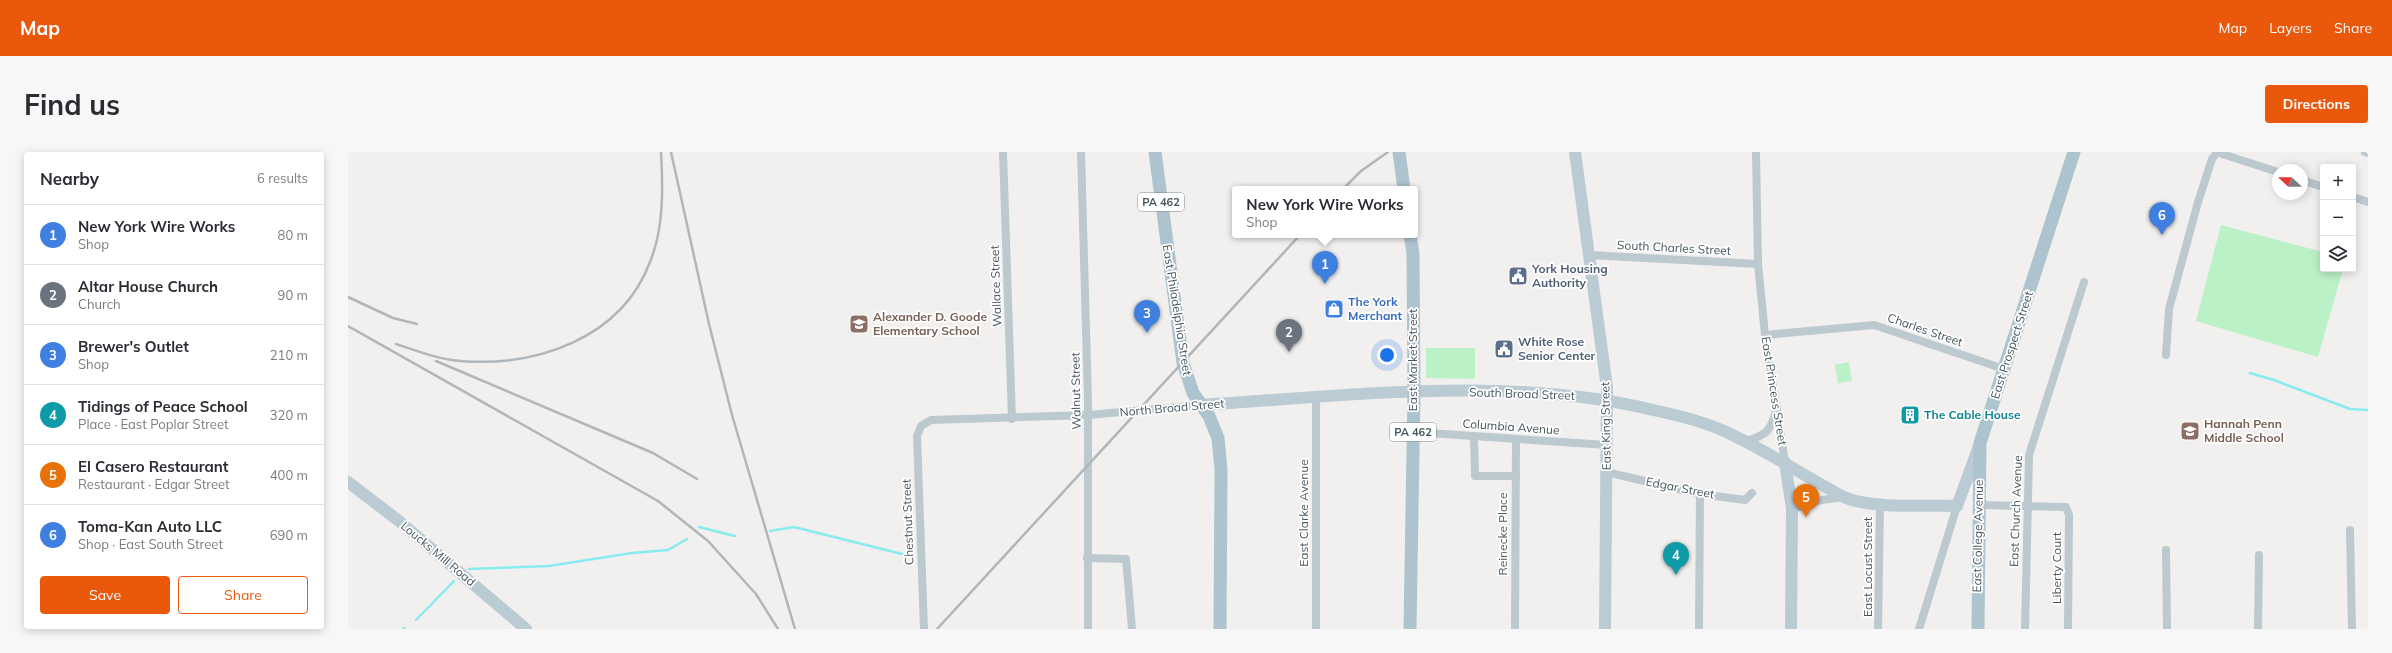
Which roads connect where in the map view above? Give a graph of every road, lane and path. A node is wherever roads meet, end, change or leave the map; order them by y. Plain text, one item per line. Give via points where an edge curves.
1 (1003, 152) edge
2 (1081, 152) edge
3 (1155, 152) edge
4 (1399, 152) edge
5 (1575, 152) edge
6 (1756, 152) edge
7 (2074, 152) edge
8 (2217, 152) edge
9 (2365, 152) edge
10 (2368, 153) edge
11 (2272, 170) edge
12 (2308, 182) edge
13 (1404, 186) edge
14 (2320, 186) edge
15 (2356, 198) edge
16 (2368, 202) edge
17 (1410, 238) edge
18 (1589, 255) junction
19 (1758, 264) junction
20 (2084, 282) dead end
21 (1765, 335) junction
22 (2166, 355) dead end
23 (2004, 369) junction
24 (1414, 391) junction
25 (1316, 398) junction
26 (1607, 399) junction
27 (1778, 404) junction
28 (1201, 405) junction
29 (1088, 415) junction
30 (1012, 419) junction
31 (931, 420) joint
32 (1413, 432) junction
33 (1474, 437) junction
34 (1516, 440) junction
35 (1746, 441) junction
36 (1980, 443) junction
37 (1607, 445) junction
38 (1785, 462) junction
39 (1606, 472) junction
40 (1516, 476) junction
41 (348, 482) edge
42 (1752, 493) dead end
43 (1700, 494) junction
44 (1845, 497) junction
45 (1880, 504) junction
46 (1957, 506) junction
47 (1978, 506) junction
48 (2026, 506) junction
49 (1792, 509) junction
50 (2350, 530) dead end
51 (2166, 550) dead end
52 (2259, 555) dead end
53 (1087, 558) junction
54 (526, 629) edge
55 (924, 629) edge
56 (1088, 629) edge
57 (1132, 629) edge
58 (1220, 629) edge
59 (1316, 629) edge
60 (1410, 629) edge
61 (1515, 629) edge
62 (1605, 629) edge
63 (1699, 629) edge
64 (1791, 629) edge
65 (1878, 629) edge
66 (1920, 629) edge
67 (1978, 629) edge
68 (2024, 629) edge
69 (2068, 629) edge
70 (2167, 629) edge
71 (2258, 629) edge
72 (2352, 629) edge

1 - 30 street, Wallace Street
2 - 29 street, Walnut Street
3 - 28 main road, East Philadelphia Street / PA 462 via 1183,363 1193,393
4 - 13 main road
5 - 18 street, East King Street
6 - 19 street, East Princess Street
7 - 23 main road, East Prospect Street
8 - 11 street
8 - 22 street via 2212,159 2198,202 2169,309
9 - 10 street
12 - 14 street
15 - 16 street
17 - 24 main road, East Market Street / PA 462 via 1413,253
18 - 19 street, South Charles Street
18 - 26 street, East King Street
19 - 21 street, East Princess Street
20 - 48 street, East Church Avenue via 2028,455
21 - 23 street, Charles Street via 1874,325
21 - 27 street, East Princess Street
23 - 36 main road, East Prospect Street
24 - 25 street, North Broad Street
24 - 26 street, South Broad Street via 1566,393
24 - 32 main road, East Market Street / PA 462
25 - 28 street, North Broad Street
25 - 59 street, East Clarke Avenue
26 - 35 street, South Broad Street via 1692,419
26 - 37 street, East King Street
27 - 35 street via 1770,430
27 - 38 street, East Princess Street
28 - 29 street, North Broad Street
28 - 58 main road, East Philadelphia Street / PA 462 via 1215,428 1220,450
29 - 30 street, North Broad Street
29 - 53 street, Walnut Street
30 - 31 street, North Broad Street
31 - 55 street, Chestnut Street via 921,426 917,436
32 - 33 street, Columbia Avenue
32 - 60 main road, East Market Street / PA 462
33 - 34 street, Columbia Avenue
33 - 40 street via 1475,476
34 - 37 street, Columbia Avenue
34 - 40 street, Reinecke Place
35 - 38 street, South Broad Street
36 - 46 street, East Prospect Street
36 - 47 main road, East College Avenue
37 - 39 street, East King Street
38 - 44 street
38 - 49 street, East Princess Street
39 - 43 street, Edgar Street
39 - 62 street, East King Street
40 - 61 street, Reinecke Place
41 - 54 street, Loucks Mill Road via 399,521
42 - 43 street, Edgar Street via 1745,500
43 - 63 street
44 - 45 street
44 - 49 street via 1822,500
45 - 46 street
45 - 65 street, East Locust Street
46 - 66 street, East Prospect Street
47 - 48 street
47 - 67 main road, East College Avenue
48 - 68 street, East Church Avenue
48 - 69 street, Liberty Court via 2066,507 2069,515
49 - 64 street, East Princess Street
50 - 72 street
51 - 70 street
52 - 71 street
53 - 56 street, Walnut Street
53 - 57 street via 1126,559

